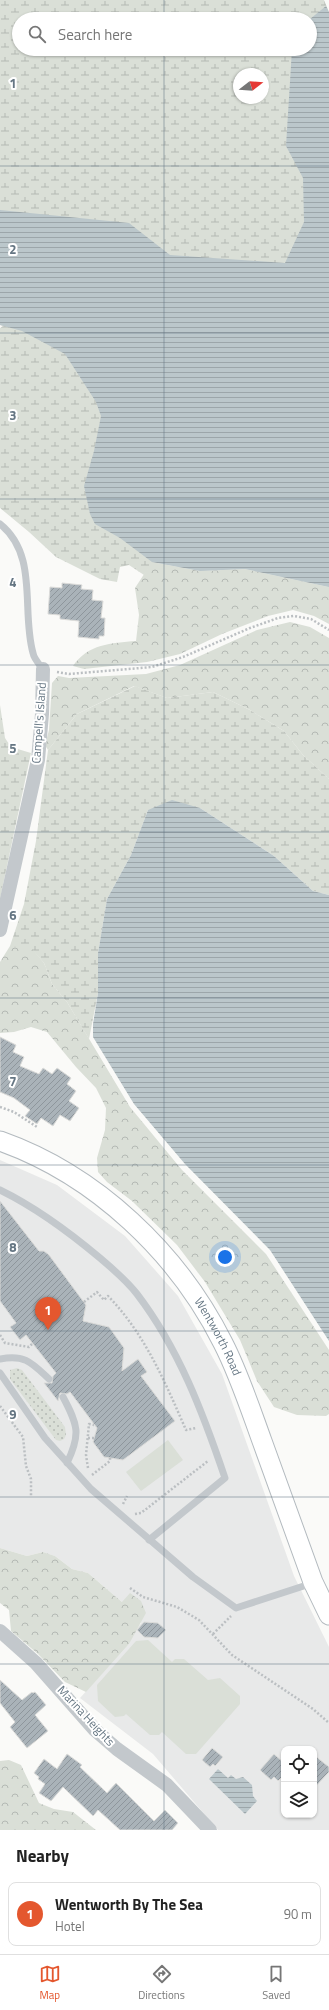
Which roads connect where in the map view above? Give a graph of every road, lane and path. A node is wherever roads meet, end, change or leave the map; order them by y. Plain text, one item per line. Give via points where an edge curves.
1 (0, 524) edge
2 (329, 630) edge
3 (42, 669) junction
4 (0, 930) edge
5 (0, 1107) edge
6 (37, 1127) dead end
7 (0, 1141) edge
8 (0, 1190) edge
9 (84, 1302) dead end
10 (0, 1335) edge
11 (33, 1343) dead end
12 (0, 1359) edge
13 (0, 1373) edge
14 (49, 1379) dead end
15 (63, 1397) dead end
16 (0, 1406) edge
17 (94, 1425) dead end
18 (199, 1430) dead end
19 (88, 1438) junction
20 (94, 1438) dead end
21 (207, 1454) dead end
22 (110, 1458) dead end
23 (67, 1463) junction
24 (91, 1475) junction
25 (84, 1481) junction
26 (96, 1481) dead end
27 (32, 1496) dead end
28 (127, 1496) dead end
29 (118, 1501) dead end
30 (122, 1504) junction
31 (127, 1508) dead end
32 (131, 1511) dead end
33 (149, 1540) junction
34 (313, 1582) junction
35 (130, 1588) dead end
36 (329, 1615) edge
37 (231, 1616) dead end
38 (0, 1631) edge
39 (213, 1634) junction
40 (329, 1723) edge
41 (210, 1830) edge

1 - 3 lane, Campell's Island via 9,531 20,549 27,582 33,654
2 - 3 path via 311,620 294,616 278,618 152,667 69,674
3 - 4 street, Campell's Island via 38,760
5 - 6 path via 14,1112
7 - 34 main road, Wentworth Road via 34,1156 92,1190 144,1233 188,1285 223,1342 238,1374
8 - 33 lane via 51,1219 109,1266 136,1293 176,1354 193,1391 225,1478
9 - 18 path via 97,1292 104,1300 108,1296 118,1305 150,1352 186,1430
10 - 11 path via 5,1343 29,1347
12 - 14 lane via 13,1356 22,1358 32,1363
13 - 23 lane via 45,1438
15 - 23 lane via 74,1417 76,1427 75,1445
16 - 27 path via 23,1437
17 - 19 path via 89,1424
19 - 20 path
19 - 24 path via 86,1464
21 - 32 path via 210,1460 141,1513
22 - 24 path via 110,1461
23 - 25 lane
24 - 25 path
24 - 26 path
25 - 33 lane
28 - 30 path
29 - 30 path
30 - 31 path
33 - 34 lane via 193,1577 236,1608
34 - 36 main road, Wentworth Road
35 - 39 path via 143,1597 177,1607 199,1620
37 - 39 path
38 - 41 street, Marina Heights via 36,1663 95,1730 127,1757 168,1785
39 - 40 path via 232,1655 313,1709

